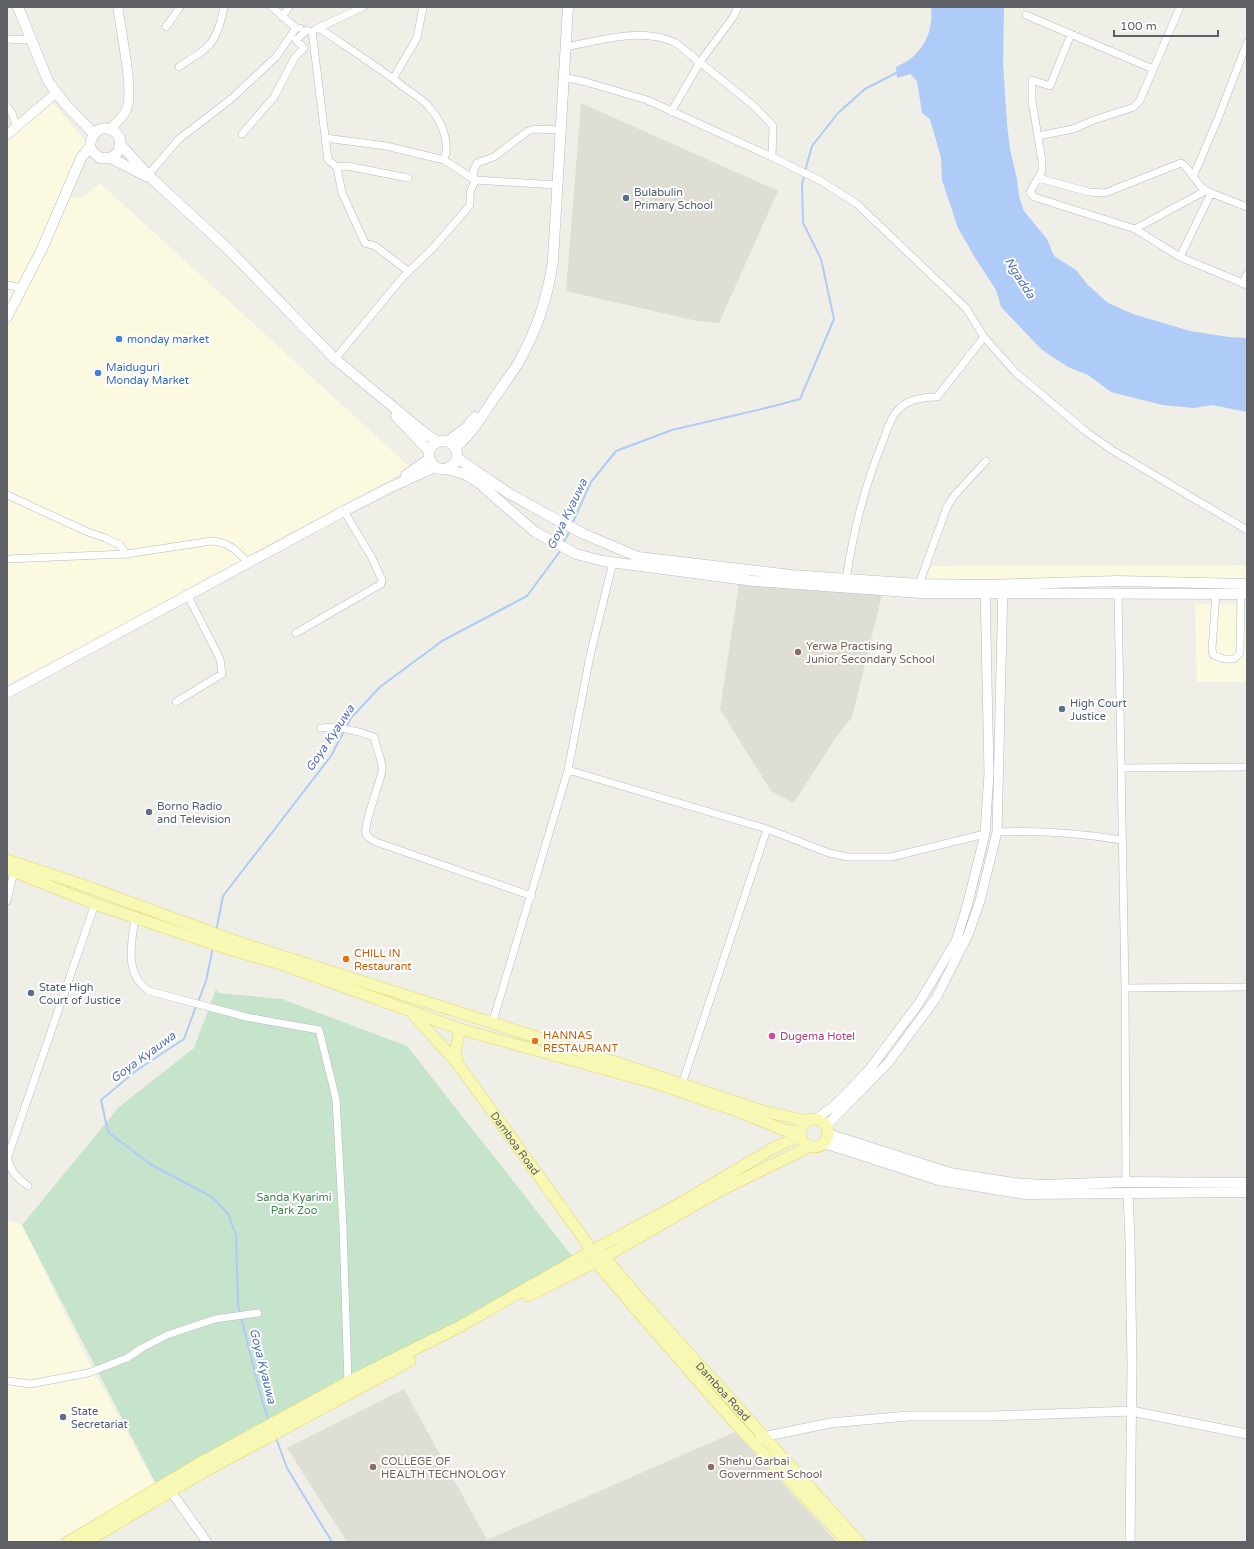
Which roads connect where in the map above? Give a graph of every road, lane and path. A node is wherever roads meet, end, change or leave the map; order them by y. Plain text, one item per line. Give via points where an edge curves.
1 (18, 7) edge
2 (118, 7) edge
3 (180, 7) edge
4 (224, 7) edge
5 (272, 7) edge
6 (289, 7) edge
7 (363, 7) edge
8 (423, 7) edge
9 (568, 7) edge
10 (738, 7) edge
11 (1180, 7) edge
12 (1026, 15) dead end
13 (282, 17) junction
14 (166, 27) dead end
15 (296, 28) junction
16 (313, 30) junction
17 (1071, 34) junction
18 (7, 39) edge
19 (30, 40) junction
20 (1247, 43) edge
21 (566, 47) junction
22 (700, 62) junction
23 (179, 67) dead end
24 (1153, 69) junction
25 (564, 77) junction
26 (393, 79) junction
27 (56, 93) junction
28 (7, 107) edge
29 (672, 112) junction
30 (17, 127) junction
31 (110, 129) junction
32 (560, 130) junction
33 (94, 134) junction
34 (242, 134) dead end
35 (7, 135) edge
36 (1038, 136) junction
37 (325, 138) junction
38 (121, 145) junction
39 (90, 146) junction
40 (772, 157) junction
41 (111, 158) junction
42 (444, 160) junction
43 (337, 167) junction
44 (149, 177) junction
45 (1193, 177) junction
46 (408, 178) dead end
47 (1038, 178) junction
48 (475, 180) junction
49 (557, 185) junction
50 (1208, 192) junction
51 (1247, 207) edge
52 (1135, 229) junction
53 (1180, 257) junction
54 (408, 271) junction
55 (1247, 274) edge
56 (1245, 284) edge
57 (7, 285) edge
58 (22, 288) junction
59 (7, 317) edge
60 (984, 337) junction
61 (335, 359) junction
62 (382, 399) junction
63 (449, 447) junction
64 (431, 459) junction
65 (986, 461) dead end
66 (446, 469) junction
67 (7, 495) edge
68 (344, 511) junction
69 (1247, 530) edge
70 (126, 554) junction
71 (7, 559) edge
72 (613, 562) junction
73 (248, 563) junction
74 (846, 579) junction
75 (919, 584) junction
76 (1247, 584) edge
77 (1003, 588) junction
78 (985, 589) junction
79 (1118, 593) junction
80 (1216, 593) junction
81 (1244, 594) edge
82 (188, 596) junction
83 (296, 633) dead end
84 (7, 693) edge
85 (176, 702) dead end
86 (321, 728) dead end
87 (1247, 767) edge
88 (1120, 768) junction
89 (568, 770) junction
90 (767, 829) junction
91 (997, 832) junction
92 (985, 834) junction
93 (1122, 840) junction
94 (7, 860) edge
95 (11, 871) edge
96 (532, 896) junction
97 (7, 901) edge
98 (95, 904) junction
99 (135, 916) junction
100 (166, 922) junction
101 (233, 946) junction
102 (1247, 987) edge
103 (1125, 988) junction
104 (412, 1013) junction
105 (492, 1024) junction
106 (460, 1029) junction
107 (458, 1064) junction
108 (682, 1084) junction
109 (812, 1120) junction
110 (773, 1126) junction
111 (800, 1134) junction
112 (826, 1134) junction
113 (774, 1146) junction
114 (809, 1147) junction
115 (1247, 1183) edge
116 (28, 1186) dead end
117 (1127, 1188) junction
118 (1247, 1192) edge
119 (595, 1252) junction
120 (256, 1313) dead end
121 (9, 1381) dead end
122 (348, 1382) junction
123 (1131, 1411) junction
124 (282, 1425) junction
125 (1247, 1434) edge
126 (759, 1440) junction
127 (168, 1487) junction
128 (68, 1542) edge
129 (86, 1542) edge
130 (207, 1542) edge
131 (848, 1542) edge
132 (858, 1542) edge
133 (1130, 1542) edge

1 - 19 main road
2 - 31 street via 129,98 122,117
3 - 14 street
4 - 23 street via 214,39 205,49
5 - 13 street
6 - 13 street
7 - 16 street
8 - 26 street via 417,38
9 - 21 main road
10 - 22 street
11 - 24 street
12 - 17 street
13 - 15 street
15 - 16 street
15 - 44 street via 276,57 231,99 179,140
16 - 26 street
16 - 34 street via 296,40 304,48 296,57 274,97
16 - 37 street
17 - 24 street
17 - 36 street via 1050,86 1032,80 1032,101
18 - 19 street
19 - 27 main road
20 - 45 street
21 - 22 street via 623,36 665,37
21 - 25 main road
22 - 29 street
22 - 40 street via 754,106 773,126
24 - 36 street via 1140,100 1134,107 1073,129
25 - 29 street via 647,100
25 - 32 main road
26 - 42 street via 428,105 442,125 446,140
27 - 30 street
27 - 33 main road
28 - 30 street
29 - 40 street
30 - 35 street
31 - 33 main road via 101,129
31 - 38 main road via 118,135
32 - 48 street via 535,129 528,132 494,157 477,163 473,172
32 - 49 main road
33 - 39 main road
36 - 47 street via 1042,171
37 - 42 street via 386,146
37 - 43 street via 328,160
38 - 41 main road via 119,151
38 - 44 main road
39 - 41 main road via 96,156
39 - 58 main road via 82,158
40 - 60 street via 821,182 856,204 966,308
41 - 44 main road
42 - 48 street
43 - 46 street via 347,166
43 - 54 street via 342,193 365,243 375,246
44 - 61 main road via 229,250
45 - 47 street via 1187,166 1181,163 1105,193
45 - 50 street
47 - 52 street via 1030,192 1034,197
48 - 49 street
48 - 54 street via 470,193 470,205 466,211
49 - 63 main road via 550,284 536,329 516,366 477,425 465,440
50 - 51 street
50 - 52 street
50 - 53 street
52 - 53 street
53 - 56 street
54 - 61 street
55 - 56 street
57 - 58 street
58 - 59 main road
60 - 69 street via 1016,373 1084,430 1112,450
60 - 74 street via 937,397 925,397 905,405 889,424 860,504
61 - 62 main road
62 - 63 main road via 426,434
62 - 64 main road
63 - 64 main road via 433,445
63 - 66 main road via 453,465
63 - 74 main road via 510,494 584,534 638,557 675,563
64 - 66 main road
64 - 68 main road via 391,487
65 - 75 street via 947,507
66 - 72 main road via 465,474 479,482 535,532 576,554
67 - 70 street via 120,545
68 - 73 main road
68 - 83 street via 372,558 382,580 381,584
70 - 71 street
70 - 73 street via 223,541
72 - 78 main road via 761,582 921,593
72 - 89 street via 590,656
73 - 82 main road
74 - 75 main road
75 - 78 main road
76 - 77 main road via 1118,582
77 - 78 main road
77 - 79 main road
77 - 91 street
78 - 92 street via 989,773
79 - 80 main road
79 - 88 street
80 - 81 main road
80 - 81 street via 1212,649 1213,655 1224,659 1234,659 1240,653
82 - 84 main road
82 - 85 street via 220,659 222,674
86 - 96 street via 360,732 374,737 382,769 368,818 367,836 376,842
87 - 88 street
88 - 93 street
89 - 90 street
89 - 96 street
90 - 92 street via 829,853 870,858 891,857
90 - 108 street
91 - 93 street via 1074,832
91 - 112 street via 980,900 970,928 936,998 888,1063
92 - 109 street via 968,906 956,941 940,969 919,1003 869,1070 834,1106
93 - 103 street
94 - 100 main road via 80,884
95 - 97 street
95 - 98 main road
96 - 105 street
98 - 99 main road
98 - 116 street via 8,1156 8,1164 18,1179
99 - 100 main road
99 - 122 street via 130,953 133,971 139,984 148,991 246,1018 319,1030 336,1099
100 - 101 main road
101 - 104 main road
101 - 105 main road
102 - 103 street
103 - 117 street
104 - 106 main road
104 - 107 main road, Damboa Road
105 - 108 main road
106 - 107 main road via 455,1052
106 - 110 main road via 658,1084
107 - 119 main road, Damboa Road
108 - 109 main road via 763,1111
109 - 111 main road via 803,1124
109 - 112 main road
110 - 111 main road
110 - 113 main road via 778,1132
111 - 113 main road
111 - 114 main road via 801,1140
112 - 114 main road via 818,1147
112 - 117 main road via 939,1180 976,1187 1025,1194
113 - 119 main road
114 - 119 main road
115 - 117 main road
117 - 118 main road
117 - 123 street via 1130,1242
119 - 122 main road via 459,1327
119 - 124 main road via 336,1400
119 - 126 main road, Damboa Road via 640,1314
120 - 121 street via 224,1317 167,1335 127,1358 88,1373 30,1384
122 - 124 main road
123 - 125 street
123 - 126 street via 908,1416 830,1424
123 - 133 street
124 - 127 main road
126 - 131 main road, Damboa Road via 790,1482
126 - 132 main road, Damboa Road
127 - 128 main road
127 - 129 main road
127 - 130 street

